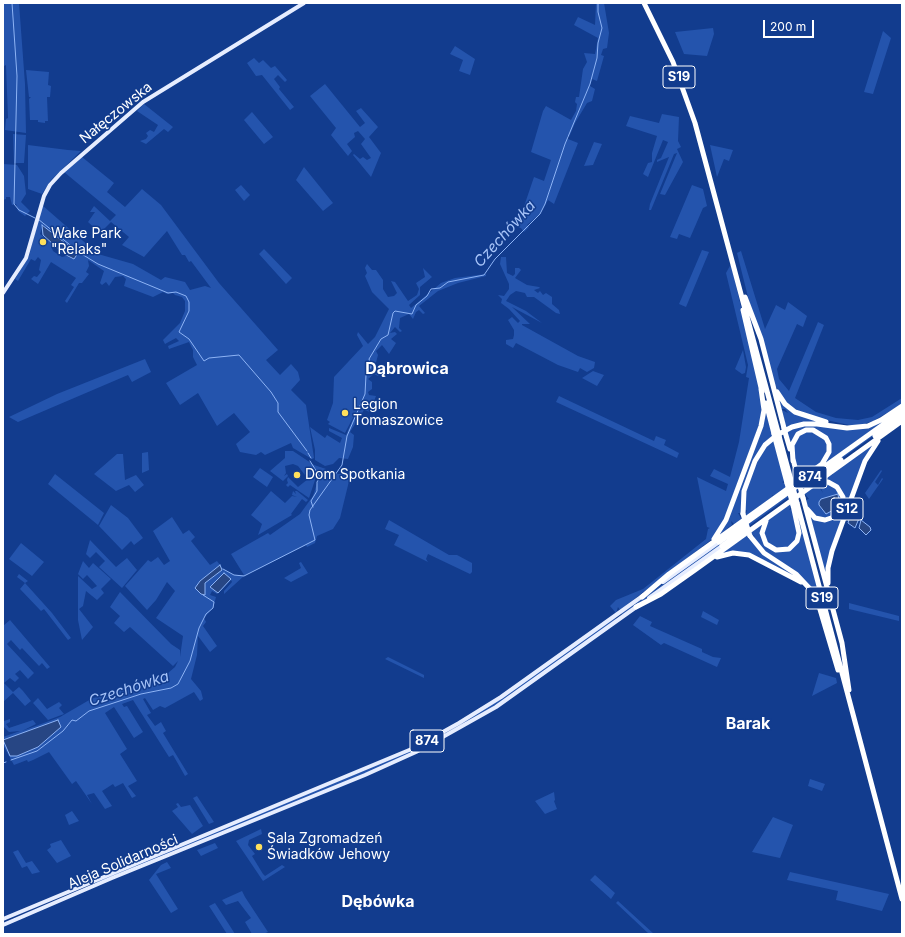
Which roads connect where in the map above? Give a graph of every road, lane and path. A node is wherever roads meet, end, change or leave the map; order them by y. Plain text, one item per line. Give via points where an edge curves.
1 (304, 3) edge
2 (644, 3) edge
3 (648, 3) edge
4 (740, 291) junction
5 (3, 293) edge
6 (745, 297) junction
7 (771, 378) junction
8 (761, 389) junction
9 (902, 406) edge
10 (902, 411) edge
11 (902, 417) edge
12 (902, 421) edge
13 (867, 426) junction
14 (890, 430) junction
15 (780, 433) junction
16 (793, 461) junction
17 (792, 479) junction
18 (808, 488) junction
19 (798, 502) junction
20 (805, 504) junction
21 (773, 513) junction
22 (720, 544) junction
23 (703, 549) junction
24 (705, 563) junction
25 (642, 597) junction
26 (830, 598) junction
27 (636, 607) junction
28 (821, 613) junction
29 (848, 691) junction
30 (902, 887) edge
31 (902, 899) edge
32 (3, 919) edge
33 (3, 925) edge

1 - 5 main road, Nałęczowska via 139,104 56,178 45,193 27,256
2 - 4 highway, S19 via 669,53 688,101
3 - 6 highway, S19 via 674,56 691,101
4 - 8 highway via 744,322
4 - 15 highway, S19
6 - 7 highway via 759,332
6 - 15 highway, S19
7 - 13 highway via 781,399 799,414 843,426
7 - 15 highway
8 - 15 highway
8 - 23 highway via 764,410 760,429 723,525
9 - 13 highway
10 - 22 highway, 874
11 - 22 highway, 874
12 - 14 highway, S12
13 - 28 highway, S12, bridge via 847,428 804,424 787,429 773,437 762,449 753,464 744,494 743,514 750,536 766,555 805,581 815,595
14 - 18 highway
14 - 26 highway, S12 via 868,454 855,487 829,562 827,579
15 - 16 highway
15 - 17 highway
15 - 17 highway, S19
16 - 17 highway
16 - 23 highway via 792,446 798,434 813,430 826,438 829,452 822,464
17 - 19 highway, bridge
17 - 19 highway, S19, bridge
18 - 20 highway via 823,482 832,484 841,493 842,506 834,517 825,520 813,516
18 - 21 highway
19 - 20 highway
19 - 21 highway via 799,533 795,544 786,550 772,549 763,538 763,525
19 - 29 highway, S19
20 - 26 highway
21 - 24 highway
22 - 25 main road, 874
22 - 27 main road, 874
23 - 25 highway via 659,581
24 - 27 highway via 661,594
24 - 28 highway via 727,554 755,557 800,580
25 - 32 main road, Aleja Solidarności / 874 via 507,693 441,733 383,762
26 - 29 highway, S12 via 844,655
27 - 33 main road, Aleja Solidarności / 874 via 515,694 449,735 395,762
28 - 29 highway, S12 via 831,650
29 - 30 highway, S12
29 - 31 highway, S12

